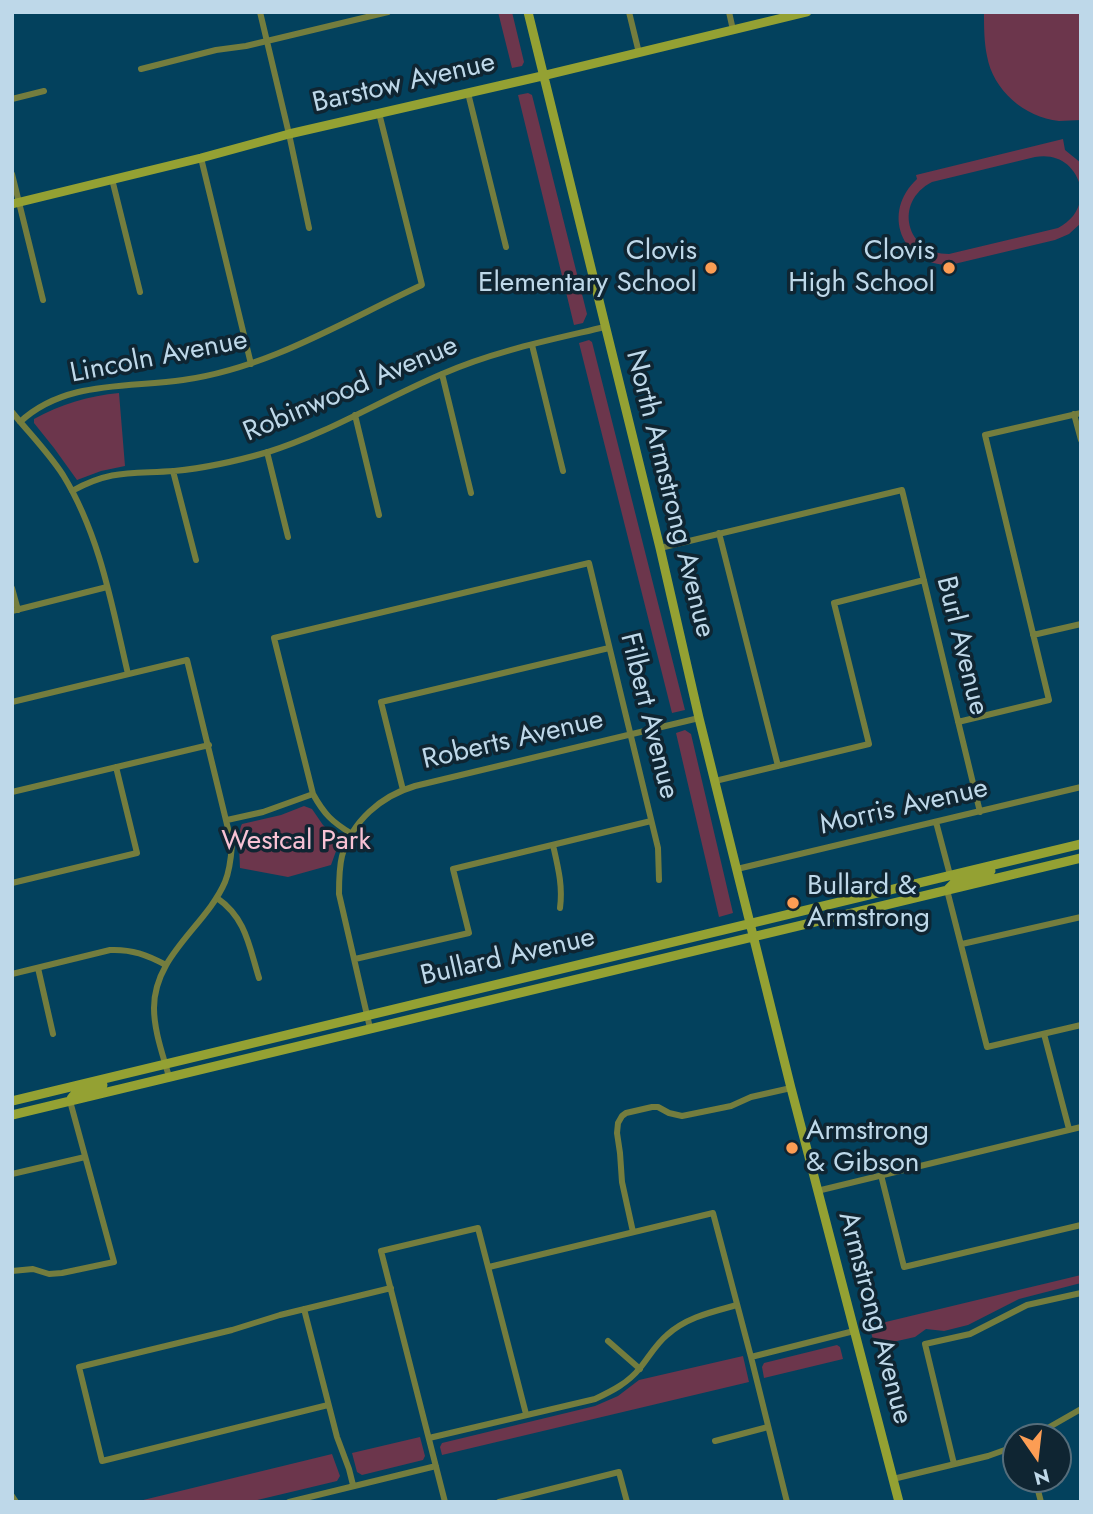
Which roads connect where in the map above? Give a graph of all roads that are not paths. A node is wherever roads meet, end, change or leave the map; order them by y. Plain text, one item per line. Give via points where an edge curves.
1 (260, 12) edge
2 (388, 12) edge
3 (528, 12) edge
4 (629, 12) edge
5 (729, 12) edge
6 (807, 12) edge
7 (733, 30) junction
8 (267, 42) junction
9 (639, 53) junction
10 (141, 69) dead end
11 (542, 76) junction
12 (44, 91) dead end
13 (468, 93) junction
14 (12, 99) edge
15 (379, 113) junction
16 (289, 134) junction
17 (201, 158) junction
18 (12, 174) edge
19 (113, 179) junction
20 (16, 203) edge
21 (309, 228) dead end
22 (506, 247) dead end
23 (140, 292) dead end
24 (43, 300) dead end
25 (605, 327) junction
26 (532, 345) junction
27 (251, 364) junction
28 (442, 374) junction
29 (12, 412) edge
30 (1078, 413) edge
31 (355, 415) junction
32 (20, 422) junction
33 (1081, 440) edge
34 (267, 452) junction
35 (173, 471) junction
36 (563, 471) dead end
37 (72, 491) junction
38 (471, 493) dead end
39 (379, 515) dead end
40 (719, 533) junction
41 (288, 537) dead end
42 (660, 548) junction
43 (196, 560) dead end
44 (924, 580) junction
45 (107, 587) junction
46 (12, 588) edge
47 (15, 610) edge
48 (1081, 624) edge
49 (1033, 635) junction
50 (609, 648) junction
51 (128, 674) junction
52 (12, 702) edge
53 (699, 718) junction
54 (958, 722) junction
55 (630, 735) junction
56 (209, 745) junction
57 (778, 766) junction
58 (116, 767) junction
59 (715, 781) junction
60 (1081, 787) edge
61 (404, 790) junction
62 (12, 792) edge
63 (313, 794) junction
64 (980, 812) junction
65 (227, 820) junction
66 (652, 821) junction
67 (936, 822) junction
68 (352, 834) junction
69 (553, 845) junction
70 (1081, 845) edge
71 (1081, 858) edge
72 (1015, 860) junction
73 (737, 869) junction
74 (950, 875) junction
75 (659, 880) dead end
76 (12, 883) edge
77 (947, 890) junction
78 (217, 898) junction
79 (560, 908) dead end
80 (1081, 917) edge
81 (751, 923) junction
82 (754, 936) junction
83 (962, 944) junction
84 (355, 960) junction
85 (166, 965) junction
86 (38, 968) junction
87 (12, 974) edge
88 (259, 978) dead end
89 (368, 1016) junction
90 (1081, 1025) edge
91 (370, 1028) junction
92 (53, 1034) dead end
93 (1044, 1034) junction
94 (166, 1064) junction
95 (113, 1077) junction
96 (169, 1077) junction
97 (791, 1088) junction
98 (12, 1101) edge
99 (70, 1101) junction
100 (12, 1115) edge
101 (1081, 1126) edge
102 (1069, 1129) junction
103 (85, 1157) junction
104 (12, 1174) edge
105 (881, 1175) junction
106 (817, 1191) junction
107 (1081, 1225) edge
108 (633, 1232) junction
109 (489, 1267) junction
110 (12, 1271) edge
111 (391, 1288) junction
112 (1081, 1293) edge
113 (737, 1305) junction
114 (304, 1309) junction
115 (854, 1331) junction
116 (608, 1341) dead end
117 (751, 1357) junction
118 (640, 1369) junction
119 (328, 1405) junction
120 (1081, 1409) edge
121 (526, 1414) junction
122 (1056, 1423) edge
123 (768, 1427) junction
124 (429, 1438) junction
125 (715, 1441) dead end
126 (1002, 1450) edge
127 (954, 1464) junction
128 (436, 1466) junction
129 (893, 1479) junction
130 (353, 1485) junction
131 (12, 1496) edge
132 (289, 1501) edge
133 (16, 1502) edge
134 (445, 1502) edge
135 (499, 1502) edge
136 (627, 1502) edge
137 (787, 1502) edge
138 (899, 1502) edge

1 - 8 street
2 - 8 street
3 - 11 street
4 - 9 street
5 - 7 street
6 - 7 street, Barstow Avenue
7 - 9 street, Barstow Avenue
8 - 10 street
8 - 16 street
9 - 11 street, Barstow Avenue
11 - 13 street, Barstow Avenue
11 - 25 street, North Armstrong Avenue
12 - 14 street
13 - 15 street, Barstow Avenue
13 - 22 street
15 - 16 street, Barstow Avenue
15 - 27 street, Lincoln Avenue via 422,285
16 - 17 street, Barstow Avenue
16 - 21 street
17 - 19 street, Barstow Avenue
17 - 27 street
18 - 20 street
19 - 20 street, Barstow Avenue
19 - 23 street
20 - 24 street
25 - 26 street, Robinwood Avenue
25 - 42 street, North Armstrong Avenue
26 - 28 street, Robinwood Avenue
26 - 36 street
27 - 32 street, Lincoln Avenue via 184,380 80,391 50,402
28 - 31 street, Robinwood Avenue
28 - 38 street
29 - 32 street
30 - 33 street
30 - 49 street via 985,435
31 - 34 street, Robinwood Avenue
31 - 39 street
32 - 37 street
34 - 35 street, Robinwood Avenue
34 - 41 street
35 - 37 street, Robinwood Avenue via 103,476
35 - 43 street
37 - 45 street via 95,543
40 - 42 street
40 - 44 street, Burl Avenue via 902,490
40 - 57 street
42 - 53 street, North Armstrong Avenue
44 - 54 street, Burl Avenue
44 - 57 street via 834,603 869,744
45 - 47 street
45 - 51 street
46 - 47 street
48 - 49 street
49 - 54 street via 1049,700
50 - 55 street, Filbert Avenue
50 - 61 street via 381,702
50 - 63 street, Filbert Avenue via 589,563 274,638
51 - 52 street
51 - 56 street via 187,660
53 - 55 street, Roberts Avenue
53 - 59 street, North Armstrong Avenue
54 - 64 street, Burl Avenue
55 - 61 street, Roberts Avenue
55 - 66 street, Filbert Avenue
56 - 58 street
56 - 65 street
57 - 59 street
58 - 62 street
58 - 76 street via 137,853
59 - 73 street, North Armstrong Avenue
60 - 64 street, Morris Avenue
61 - 68 street, Roberts Avenue via 374,807
63 - 65 street
63 - 68 street via 328,817
64 - 67 street, Morris Avenue
65 - 78 street via 231,864
66 - 69 street
66 - 75 street, Filbert Avenue
67 - 73 street, Morris Avenue
67 - 74 street
68 - 84 street, Roberts Avenue via 342,855 339,894
69 - 79 street via 561,876
69 - 84 street via 453,869 469,933
70 - 72 street, Bullard Avenue
71 - 77 street, Bullard Avenue
72 - 74 street, Bullard Avenue
72 - 77 street, Bullard Avenue via 955,882
73 - 81 street, North Armstrong Avenue
74 - 81 street, Bullard Avenue
77 - 82 street, Bullard Avenue
77 - 83 street
78 - 85 street
78 - 88 street via 240,920
80 - 83 street
81 - 82 street, Armstrong Avenue
81 - 89 street, Bullard Avenue
82 - 91 street, Bullard Avenue
82 - 97 street, Armstrong Avenue
83 - 93 street via 987,1047
84 - 89 street, Roberts Avenue
85 - 86 street via 122,950
85 - 94 street via 154,1008
86 - 87 street
86 - 92 street
89 - 91 street, Roberts Avenue
89 - 94 street, Bullard Avenue
90 - 93 street
91 - 96 street, Bullard Avenue
93 - 102 street
94 - 95 street, Bullard Avenue
94 - 96 street
95 - 98 street, Bullard Avenue
95 - 99 street via 102,1086 76,1093
96 - 99 street, Bullard Avenue
97 - 106 street, Armstrong Avenue
97 - 108 street via 682,1116 658,1107 622,1116 617,1133
99 - 100 street, Bullard Avenue
99 - 103 street
101 - 102 street
102 - 105 street
103 - 104 street
103 - 110 street via 114,1262 62,1273
105 - 106 street
105 - 107 street via 905,1267
106 - 115 street, Armstrong Avenue
108 - 109 street
108 - 113 street via 713,1213
109 - 111 street via 478,1228 381,1251
109 - 121 street
111 - 114 street
111 - 124 street
112 - 127 street via 1027,1305 970,1334 925,1345
113 - 117 street
113 - 118 street via 680,1325
114 - 119 street
114 - 119 street via 79,1367 102,1461
115 - 117 street
115 - 129 street, Armstrong Avenue
116 - 118 street
117 - 123 street
118 - 121 street via 595,1399
119 - 130 street
120 - 122 street
121 - 124 street
123 - 125 street
123 - 137 street
124 - 128 street
126 - 127 street
127 - 129 street
128 - 130 street
128 - 134 street
129 - 138 street
130 - 132 street
131 - 133 street
135 - 136 street via 619,1472

